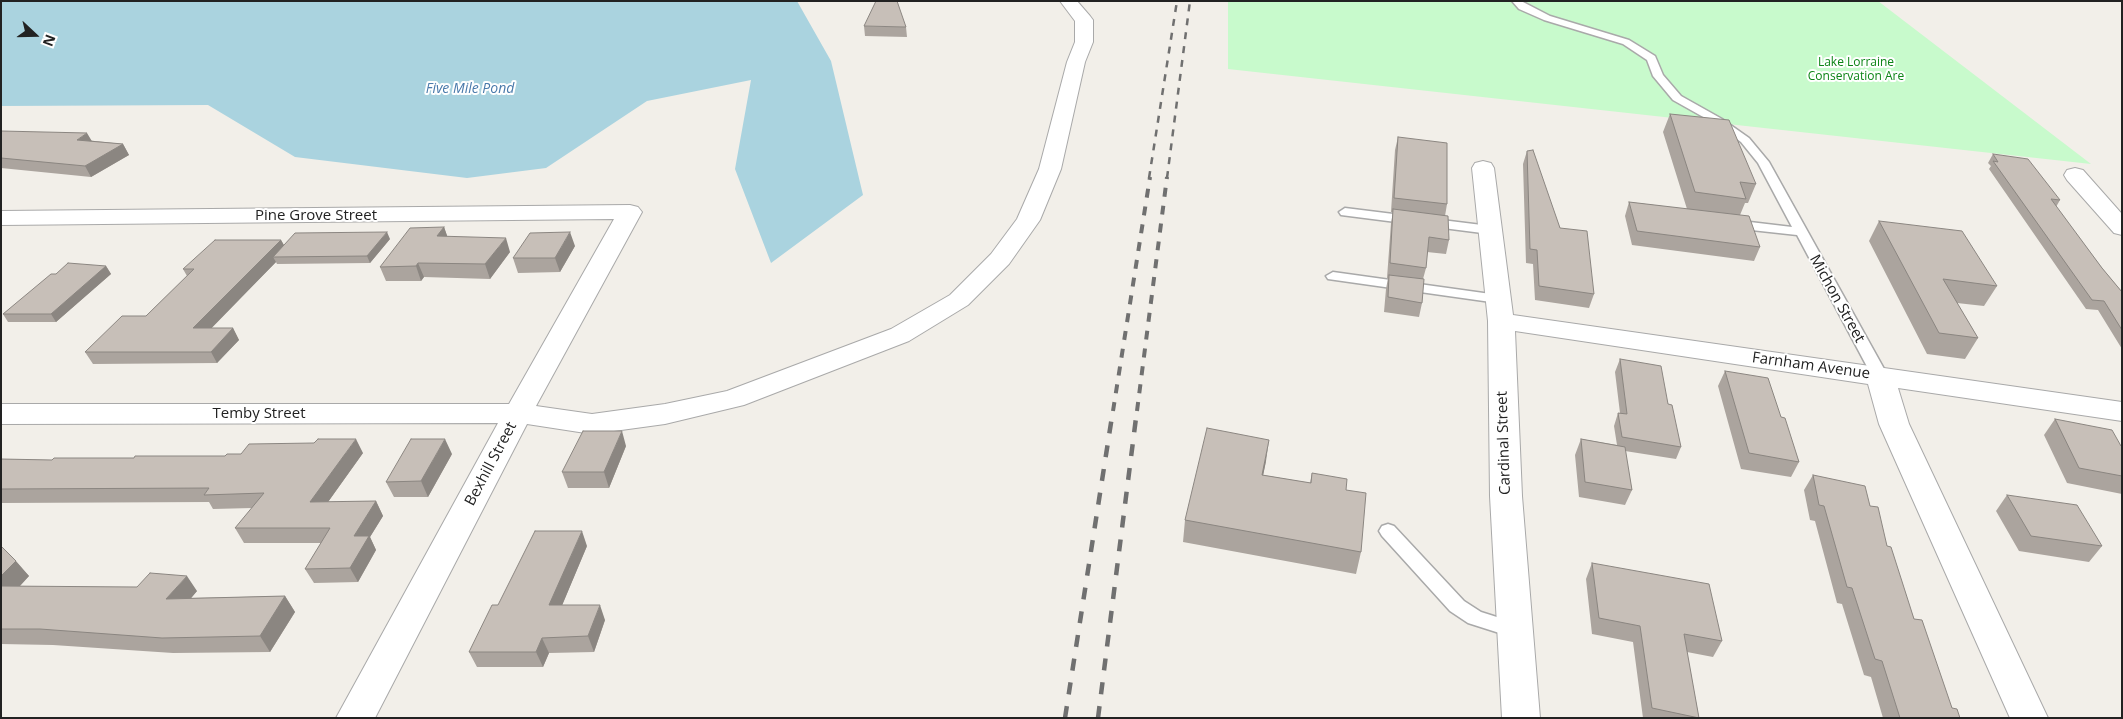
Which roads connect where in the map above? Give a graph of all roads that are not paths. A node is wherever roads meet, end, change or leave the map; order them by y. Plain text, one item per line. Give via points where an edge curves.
1 (1068, 1) edge
2 (1516, 1) edge
3 (1483, 168) dead end
4 (2076, 175) dead end
5 (630, 212) joint
6 (1345, 212) dead end
7 (1, 218) edge
8 (1719, 222) edge
9 (2122, 228) edge
10 (1490, 230) junction
11 (1800, 232) junction
12 (1333, 276) dead end
13 (1499, 310) junction
14 (1880, 376) junction
15 (2122, 412) edge
16 (518, 413) junction
17 (1, 414) edge
18 (1388, 531) dead end
19 (1515, 630) junction
20 (354, 718) edge
21 (1521, 718) edge
22 (2029, 718) edge

1 - 16 street, Temby Street via 1084,20 1084,42 1076,62 1050,169 1028,220 1000,259 959,300 900,335 734,398 666,414 592,424
2 - 11 lane, Michon Street via 1547,18 1626,42 1651,58 1658,76 1676,98 1745,140 1763,162
3 - 10 street, Cardinal Street
4 - 9 street
5 - 7 street, Pine Grove Street
5 - 16 street, Bexhill Street
6 - 10 lane
8 - 11 lane
10 - 13 street, Cardinal Street
11 - 14 lane, Michon Street
12 - 13 lane
13 - 14 street, Farnham Avenue
13 - 19 street, Cardinal Street
14 - 15 street, Farnham Avenue
14 - 22 street, Michon Street via 1894,424
16 - 17 street, Temby Street
16 - 20 street, Bexhill Street
18 - 19 lane via 1457,606 1475,618
19 - 21 street, Cardinal Street

